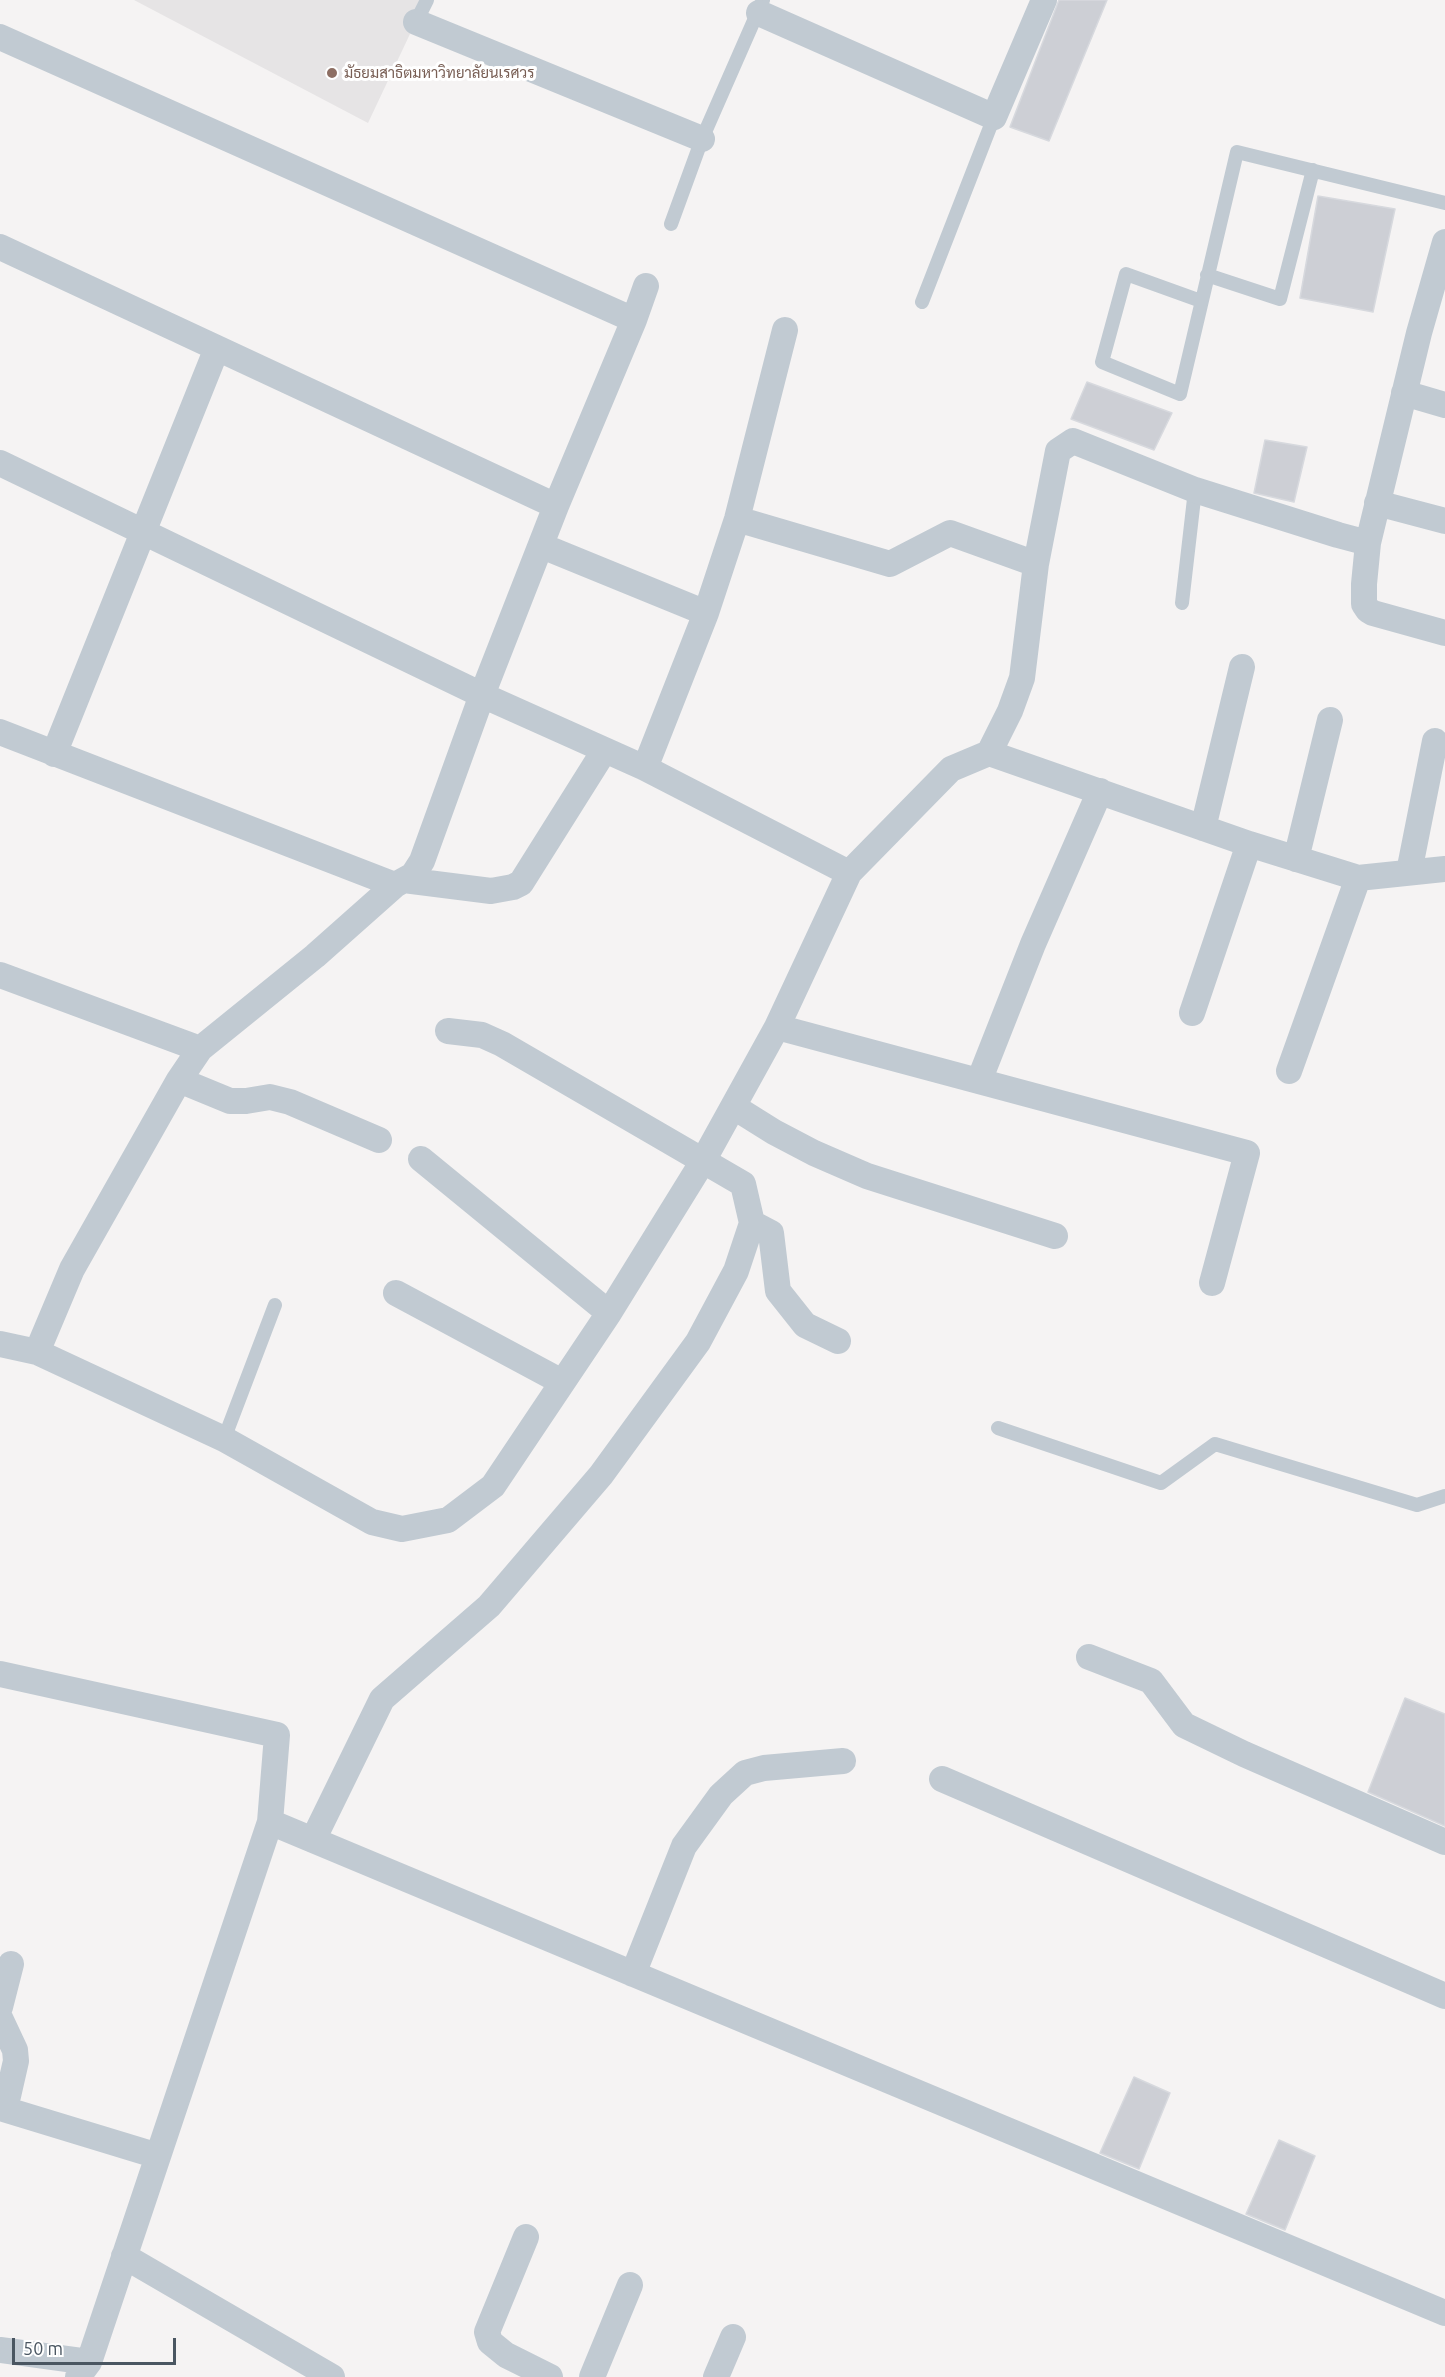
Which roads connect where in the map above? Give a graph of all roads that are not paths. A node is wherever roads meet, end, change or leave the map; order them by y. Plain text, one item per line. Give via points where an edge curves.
1 (1044, 0) edge
2 (761, 4) edge
3 (421, 11) edge
4 (0, 37) edge
5 (994, 117) junction
6 (702, 139) junction
7 (1314, 170) junction
8 (1445, 203) edge
9 (671, 224) dead end
10 (1445, 242) edge
11 (0, 247) edge
12 (1207, 274) junction
13 (646, 286) dead end
14 (1201, 301) junction
15 (922, 302) dead end
16 (634, 320) junction
17 (785, 330) dead end
18 (217, 348) junction
19 (1404, 393) junction
20 (1445, 405) edge
21 (0, 463) edge
22 (1195, 490) junction
23 (1377, 503) junction
24 (556, 506) junction
25 (737, 519) junction
26 (1445, 521) edge
27 (144, 532) junction
28 (1368, 543) junction
29 (542, 546) junction
30 (1036, 564) junction
31 (1182, 603) dead end
32 (706, 613) junction
33 (1445, 633) edge
34 (1242, 667) dead end
35 (482, 695) junction
36 (1330, 720) dead end
37 (0, 732) edge
38 (1435, 741) dead end
39 (604, 751) junction
40 (989, 753) junction
41 (54, 754) junction
42 (645, 768) junction
43 (1100, 791) junction
44 (1203, 828) junction
45 (1249, 844) junction
46 (1296, 858) junction
47 (1445, 869) edge
48 (1409, 872) junction
49 (849, 873) junction
50 (1358, 878) junction
51 (399, 882) junction
52 (0, 977) edge
53 (1192, 1013) dead end
54 (777, 1027) junction
55 (448, 1031) dead end
56 (200, 1049) junction
57 (1289, 1071) dead end
58 (179, 1080) junction
59 (980, 1081) junction
60 (734, 1107) junction
61 (379, 1140) dead end
62 (421, 1159) dead end
63 (703, 1161) junction
64 (752, 1223) junction
65 (1055, 1236) dead end
66 (1212, 1283) dead end
67 (396, 1293) dead end
68 (276, 1305) dead end
69 (609, 1313) junction
70 (838, 1341) dead end
71 (0, 1344) edge
72 (37, 1352) junction
73 (562, 1382) junction
74 (998, 1428) dead end
75 (224, 1439) junction
76 (1445, 1496) edge
77 (1089, 1657) dead end
78 (0, 1674) edge
79 (843, 1761) dead end
80 (942, 1779) dead end
81 (270, 1822) junction
82 (313, 1840) junction
83 (1445, 1842) edge
84 (11, 1964) dead end
85 (633, 1974) junction
86 (1445, 1996) edge
87 (0, 2007) edge
88 (0, 2018) edge
89 (2, 2109) edge
90 (158, 2156) junction
91 (526, 2237) dead end
92 (124, 2256) junction
93 (630, 2285) dead end
94 (1445, 2313) edge
95 (733, 2337) dead end
96 (0, 2350) edge
97 (83, 2370) edge
98 (332, 2377) edge
99 (550, 2377) edge
100 (592, 2377) edge
101 (716, 2377) edge

1 - 5 street
2 - 5 street
2 - 6 lane
3 - 6 street
4 - 16 street
5 - 15 lane
6 - 9 lane
7 - 8 lane
7 - 12 lane via 1237,152
7 - 12 lane via 1280,299
10 - 19 street
11 - 18 street
12 - 14 lane
13 - 16 street
14 - 14 lane via 1126,274 1102,362 1180,394
16 - 24 street
17 - 25 street
18 - 24 street
18 - 27 street
19 - 20 street
19 - 23 street
21 - 27 street
22 - 28 street
22 - 30 street via 1073,441 1058,451
22 - 31 lane
23 - 26 street
23 - 28 street
24 - 29 street
25 - 30 street via 890,564 950,533
25 - 32 street
27 - 35 street
27 - 41 street
28 - 33 street via 1364,584 1364,604 1368,610
29 - 32 street
29 - 35 street
30 - 40 street via 1022,678
32 - 42 street
34 - 44 street
35 - 39 street
35 - 51 street via 422,861 413,875
36 - 46 street
37 - 41 street
38 - 48 street
39 - 42 street
39 - 51 street via 522,883 491,891
40 - 43 street
40 - 49 street via 951,769
41 - 51 street
42 - 49 street
43 - 44 street
43 - 59 street via 1033,944
44 - 45 street
45 - 46 street
45 - 53 street
46 - 50 street
47 - 48 street
48 - 50 street
49 - 54 street
50 - 57 street
51 - 56 street
52 - 56 street
54 - 59 street
54 - 60 street
55 - 63 street via 482,1035 502,1044
56 - 58 street
58 - 61 street via 230,1101 270,1096
58 - 72 street via 72,1269
59 - 66 street via 1247,1153
60 - 63 street
60 - 65 street via 814,1153 867,1176
62 - 69 street
63 - 64 street via 743,1184
63 - 69 street
64 - 70 street via 771,1233 778,1291 805,1325
64 - 82 street via 736,1271 698,1342 601,1475 489,1606 382,1699
67 - 73 street
68 - 75 lane
69 - 73 street
71 - 72 street
72 - 75 street
73 - 75 street via 494,1486 448,1520 402,1529 372,1522
74 - 76 lane via 1161,1483 1215,1444 1417,1505
77 - 83 street via 1151,1681 1184,1725
78 - 81 street via 277,1735
79 - 85 street via 745,1773 721,1795 684,1846
80 - 86 street
81 - 82 street
81 - 90 street
82 - 85 street
84 - 87 street
85 - 94 street
88 - 89 street via 16,2061
89 - 90 street
90 - 92 street
91 - 99 street via 487,2332 490,2342 506,2355
92 - 97 street
92 - 98 street
93 - 100 street
95 - 101 street
96 - 97 street

